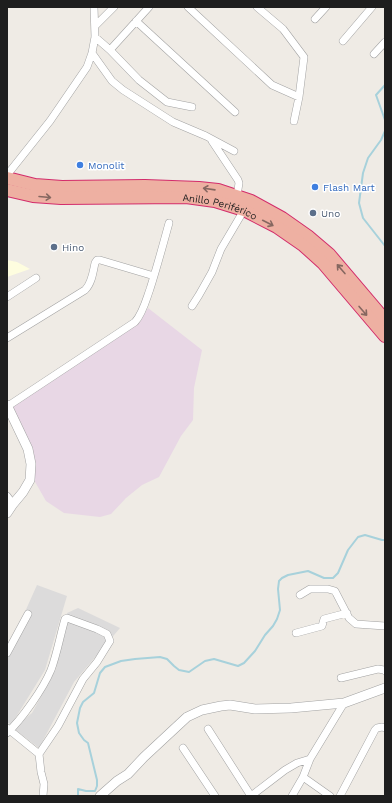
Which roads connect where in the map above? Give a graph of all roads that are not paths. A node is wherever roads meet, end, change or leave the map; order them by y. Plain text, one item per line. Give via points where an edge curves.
1 (94, 7) edge
2 (114, 7) edge
3 (149, 7) edge
4 (188, 7) edge
5 (257, 7) edge
6 (326, 7) edge
7 (372, 7) edge
8 (315, 19) dead end
9 (136, 21) junction
10 (95, 26) junction
11 (95, 37) junction
12 (343, 41) dead end
13 (385, 42) edge
14 (110, 50) junction
15 (92, 53) junction
16 (374, 54) dead end
17 (299, 97) junction
18 (192, 107) dead end
19 (235, 112) dead end
20 (294, 121) dead end
21 (211, 139) junction
22 (234, 151) dead end
23 (7, 176) edge
24 (7, 190) edge
25 (237, 196) junction
26 (244, 210) junction
27 (169, 223) dead end
28 (154, 276) junction
29 (36, 278) dead end
30 (7, 298) edge
31 (192, 306) dead end
32 (385, 320) edge
33 (385, 336) edge
34 (7, 338) edge
35 (7, 405) edge
36 (10, 500) edge
37 (7, 513) edge
38 (300, 595) dead end
39 (347, 613) junction
40 (28, 614) dead end
41 (385, 626) edge
42 (296, 632) dead end
43 (7, 653) edge
44 (385, 671) edge
45 (341, 678) dead end
46 (385, 688) edge
47 (344, 703) junction
48 (385, 728) edge
49 (208, 729) dead end
50 (8, 730) edge
51 (183, 748) dead end
52 (40, 754) junction
53 (310, 759) junction
54 (302, 777) junction
55 (44, 796) edge
56 (100, 796) edge
57 (215, 796) edge
58 (251, 796) edge
59 (292, 796) edge
60 (330, 796) edge
61 (340, 796) edge

1 - 10 street
2 - 10 street
3 - 9 street
4 - 17 street via 272,85
5 - 17 street via 283,29 304,57
6 - 8 street
7 - 12 street
9 - 14 street
9 - 19 street
10 - 11 street
11 - 14 street
11 - 15 street
13 - 16 street
14 - 18 street via 139,80 167,102
15 - 21 street via 118,86 173,122
15 - 23 street via 87,67 50,121
17 - 20 street
21 - 22 street
21 - 25 street via 238,180
25 -> 23 highway, Anillo Periférico via 200,188 35,185
24 -> 26 highway, Anillo Periférico via 33,196 61,198 186,197 215,201
32 -> 25 highway, Anillo Periférico via 329,254 310,237 282,218
26 - 31 street
26 -> 33 highway, Anillo Periférico via 277,227 303,245 323,264
27 - 28 street
28 - 34 street via 97,260 90,283 85,290
28 - 35 street via 140,317 135,322
29 - 30 street
35 - 36 street via 28,449 31,464 30,480 23,492
36 - 37 street
38 - 39 street via 310,589 335,591
39 - 41 street via 356,624
39 - 42 street via 324,619 322,626
40 - 43 street
44 - 45 street via 378,669
46 - 47 street
47 - 53 street
47 - 56 street via 255,709 230,705 202,710 187,717 128,774
48 - 61 street via 375,730
49 - 58 street
50 - 52 street
50 - 52 street via 23,716 51,670 65,619 107,634 110,641 82,679 58,726
51 - 57 street
52 - 55 street
53 - 54 street
53 - 58 street via 285,770
54 - 59 street
54 - 60 street

